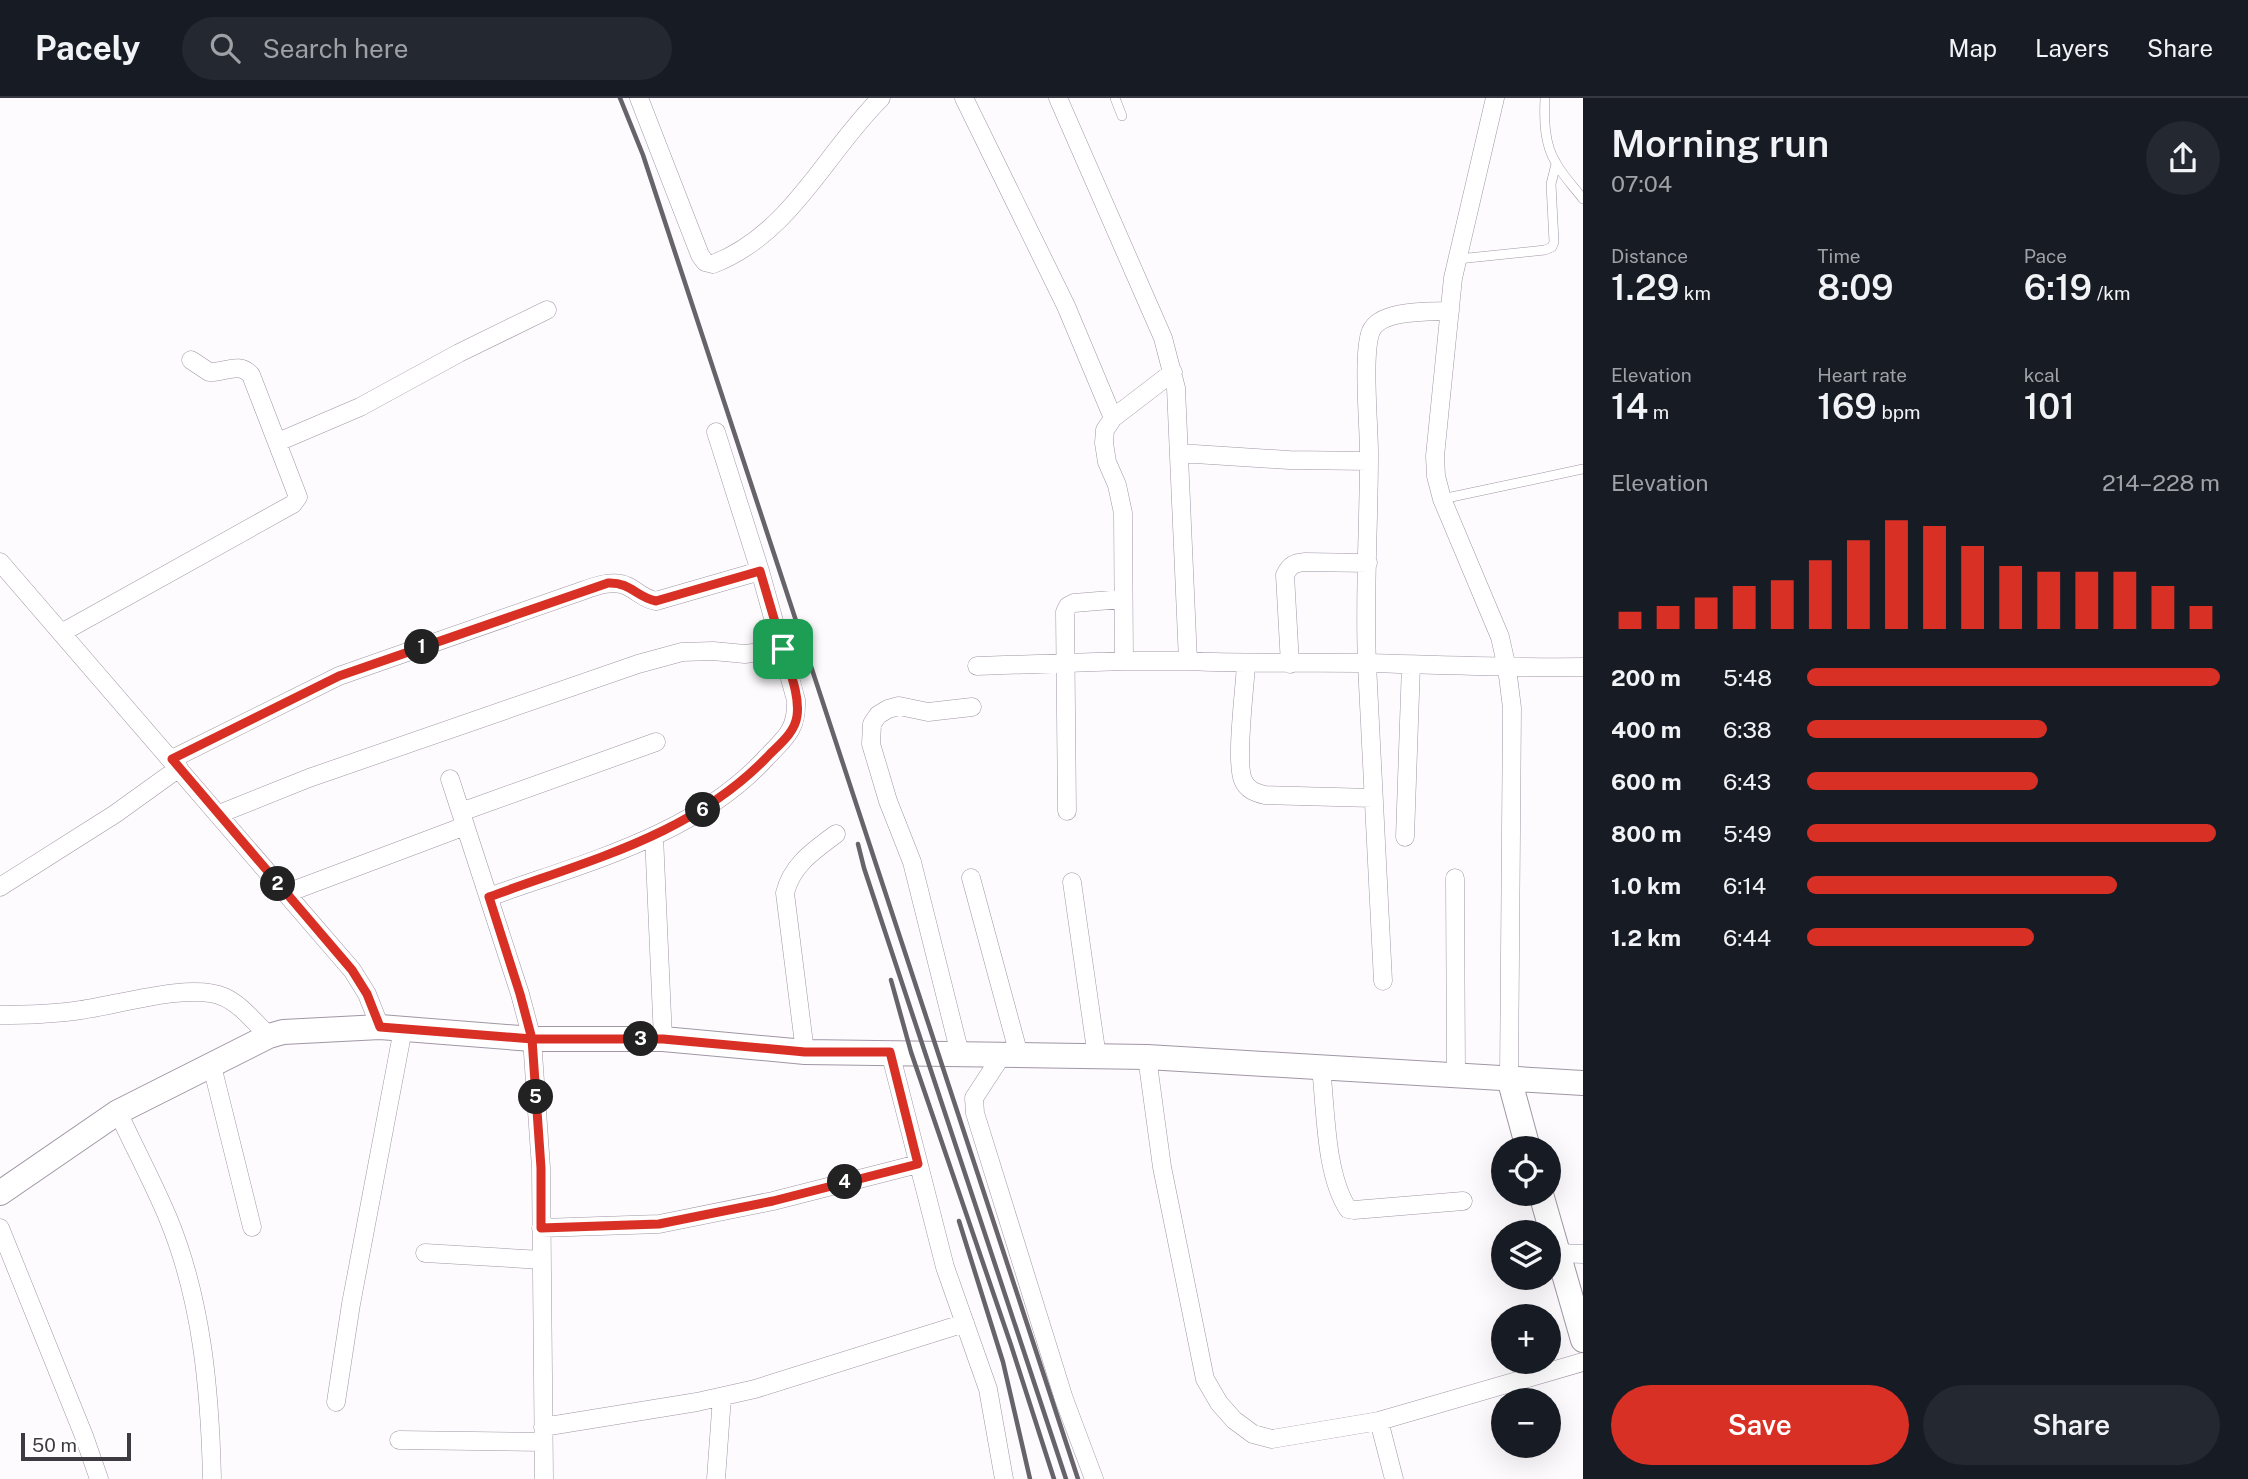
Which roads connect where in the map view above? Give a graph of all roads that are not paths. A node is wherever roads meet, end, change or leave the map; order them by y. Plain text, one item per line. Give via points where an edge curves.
1 (639, 98) edge
2 (964, 98) edge
3 (1058, 98) edge
4 (1115, 98) edge
5 (1495, 98) edge
6 (1545, 98) edge
7 (877, 100) edge
8 (1122, 116) dead end
9 (1556, 164) junction
10 (1583, 199) edge
11 (1458, 259) junction
12 (547, 310) dead end
13 (1450, 311) junction
14 (191, 360) dead end
15 (1173, 372) junction
16 (1113, 418) junction
17 (716, 432) dead end
18 (278, 442) junction
19 (1179, 453) junction
20 (1369, 461) junction
21 (1583, 468) edge
22 (1442, 499) junction
23 (0, 562) edge
24 (1368, 563) junction
25 (760, 571) junction
26 (1123, 600) junction
27 (63, 632) junction
28 (783, 649) junction
29 (1124, 661) junction
30 (1188, 661) junction
31 (1066, 663) junction
32 (1367, 663) junction
33 (1246, 664) junction
34 (1290, 664) junction
35 (1412, 665) junction
36 (977, 666) dead end
37 (1583, 667) edge
38 (1507, 668) junction
39 (972, 707) dead end
40 (656, 742) dead end
41 (175, 764) junction
42 (450, 779) dead end
43 (1373, 798) junction
44 (1067, 811) dead end
45 (219, 814) junction
46 (463, 819) junction
47 (836, 834) dead end
48 (654, 836) junction
49 (1405, 838) dead end
50 (971, 878) dead end
51 (1455, 878) dead end
52 (1072, 883) dead end
53 (0, 887) edge
54 (287, 893) junction
55 (489, 897) junction
56 (1382, 981) dead end
57 (0, 1015) edge
58 (392, 1028) junction
59 (269, 1036) junction
60 (532, 1039) junction
61 (663, 1039) junction
62 (805, 1052) junction
63 (890, 1052) junction
64 (960, 1054) junction
65 (1011, 1055) junction
66 (1097, 1056) junction
67 (1147, 1057) junction
68 (212, 1066) junction
69 (1321, 1068) junction
70 (1455, 1075) junction
71 (1509, 1078) junction
72 (1583, 1083) edge
73 (118, 1112) junction
74 (1525, 1136) edge
75 (918, 1164) junction
76 (0, 1193) edge
77 (1462, 1201) dead end
78 (252, 1227) dead end
79 (0, 1228) edge
80 (541, 1228) junction
81 (425, 1253) dead end
82 (1561, 1253) edge
83 (1583, 1254) edge
84 (542, 1260) junction
85 (1561, 1266) edge
86 (965, 1323) junction
87 (1583, 1340) edge
88 (1583, 1362) edge
89 (722, 1397) junction
90 (336, 1402) dead end
91 (1379, 1421) junction
92 (543, 1434) junction
93 (399, 1440) dead end
94 (208, 1477) edge
95 (99, 1479) edge
96 (544, 1479) edge
97 (716, 1479) edge
98 (1004, 1479) edge
99 (1094, 1479) edge
100 (1394, 1479) edge

1 - 7 street via 700,256 713,264 770,229
2 - 16 street via 1066,306
3 - 15 street via 1163,338
4 - 8 lane
5 - 11 street
6 - 9 lane via 1547,137
9 - 10 lane
9 - 11 lane via 1551,184 1552,247
11 - 13 street
12 - 18 street via 360,407
13 - 20 street via 1388,317 1371,331 1367,361
13 - 22 street via 1435,456
14 - 18 street via 209,372 245,369
15 - 16 street
15 - 19 street
16 - 26 street via 1104,443 1123,513
17 - 25 street
18 - 27 street via 297,490 293,504
19 - 20 street
19 - 30 street
20 - 24 street
21 - 22 lane
22 - 38 street via 1500,637
23 - 27 street
24 - 32 street
24 - 34 street via 1305,562 1290,567 1285,575
25 - 28 street
25 - 41 street via 656,601 620,583 573,594 339,676
26 - 29 street
26 - 31 street via 1068,606
27 - 41 street
28 - 45 street via 745,654 682,652 638,664 309,778
28 - 48 street via 796,700 797,718 791,731 753,773 721,799
29 - 30 street
29 - 31 street
30 - 33 street
31 - 36 street
31 - 44 street
32 - 34 street
32 - 35 street
32 - 43 street
33 - 34 street
33 - 43 street via 1240,760 1243,781 1252,792
35 - 38 street
35 - 49 street
37 - 38 street
38 - 71 street via 1512,708
39 - 64 street via 928,712 899,706 888,709 872,724 871,744 912,862
40 - 46 street
41 - 45 street
41 - 53 street via 115,814
42 - 46 street
43 - 56 street
45 - 54 street
46 - 54 street
46 - 55 street
47 - 62 street via 806,856 785,893
48 - 55 street
48 - 61 street
50 - 65 street
51 - 70 street
52 - 66 street
54 - 58 street via 352,970
55 - 60 street
57 - 59 street via 57,1013 189,991 223,996
58 - 59 street
58 - 60 street
58 - 90 street
59 - 68 street
60 - 61 street
60 - 80 street
61 - 62 street
62 - 63 street
63 - 64 street
63 - 75 street
64 - 65 street
65 - 66 street
65 - 99 street via 974,1098 975,1114 1060,1387
66 - 67 street
67 - 69 street
67 - 91 street via 1162,1167 1205,1379 1219,1403 1253,1434 1272,1439
68 - 73 street
68 - 78 street
69 - 70 street
69 - 77 street via 1332,1171 1348,1209
70 - 71 street
71 - 72 street
71 - 74 street
73 - 76 street
73 - 94 street via 168,1219 185,1268 203,1350 211,1421
75 - 80 street via 659,1224
75 - 86 street
79 - 95 street
80 - 84 street
81 - 84 street
82 - 83 street
84 - 92 street
85 - 87 street
86 - 89 street
86 - 98 street via 988,1390
88 - 91 street
89 - 92 street
89 - 97 street
91 - 100 street
92 - 93 street
92 - 96 street

